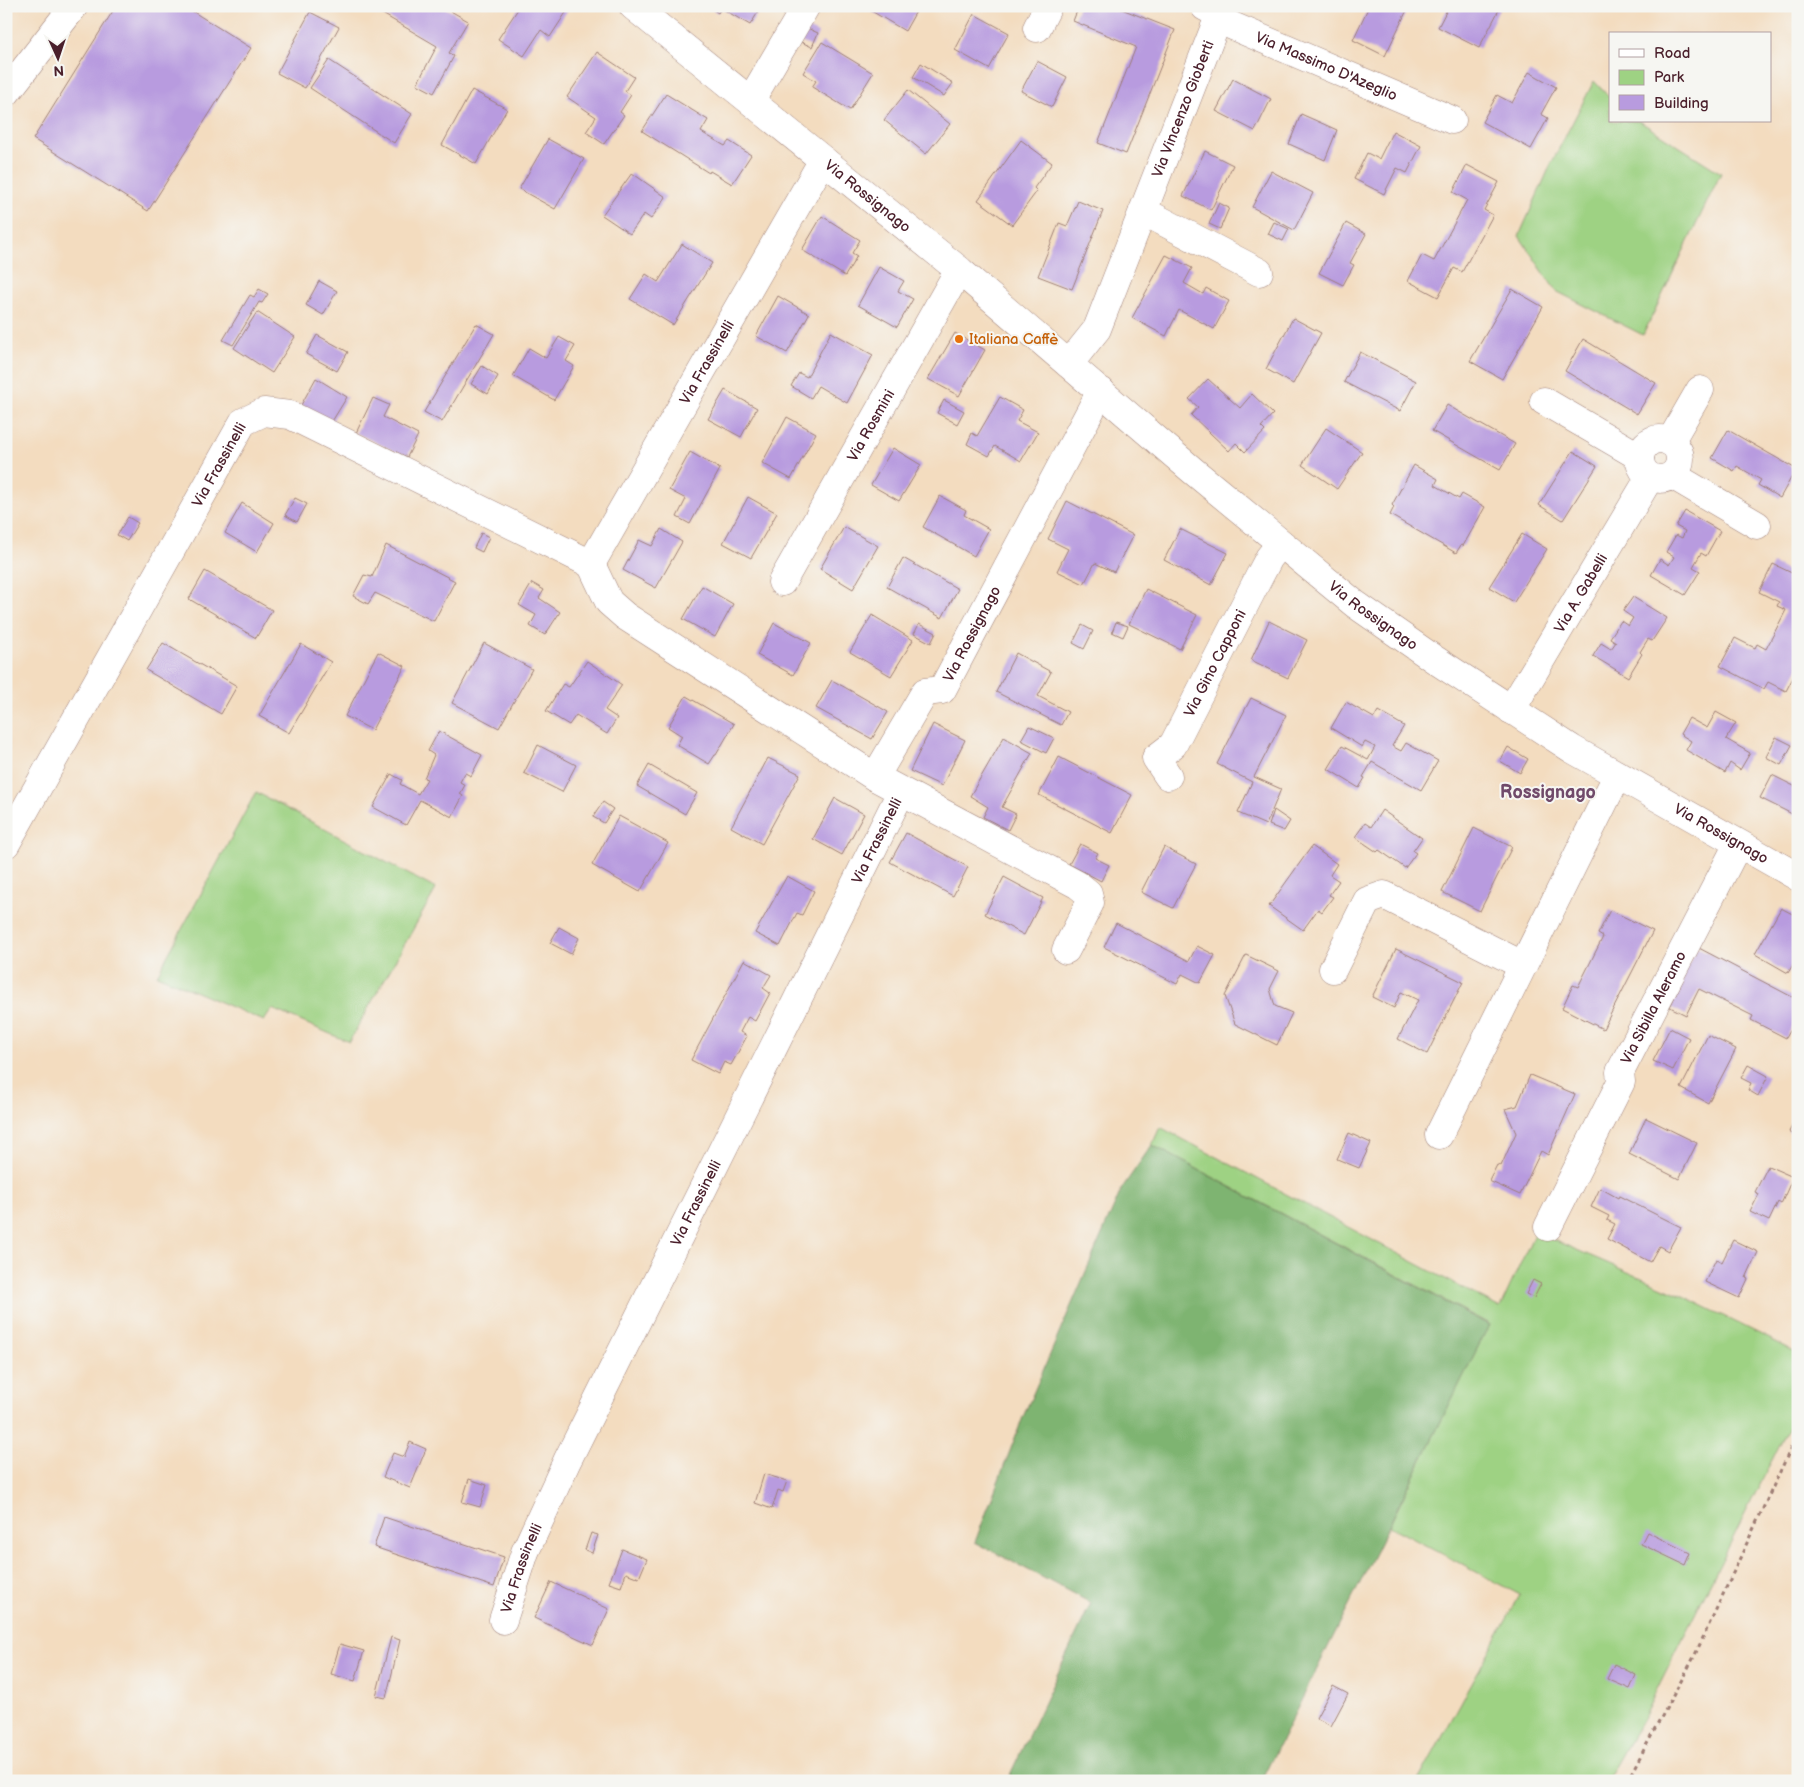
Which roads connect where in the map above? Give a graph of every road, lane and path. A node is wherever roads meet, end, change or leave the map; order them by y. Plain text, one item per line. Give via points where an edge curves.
1 (74, 6) edge
2 (633, 6) edge
3 (806, 6) edge
4 (1216, 9) edge
5 (6, 93) edge
6 (751, 100) junction
7 (1452, 120) dead end
8 (822, 160) junction
9 (1143, 211) junction
10 (959, 270) junction
11 (1259, 272) dead end
12 (1069, 364) junction
13 (1101, 390) junction
14 (1700, 390) dead end
15 (1544, 401) dead end
16 (1654, 469) junction
17 (1758, 525) dead end
18 (1280, 544) junction
19 (591, 564) junction
20 (782, 582) dead end
21 (1511, 710) junction
22 (1168, 776) dead end
23 (1617, 776) junction
24 (875, 777) junction
25 (901, 792) junction
26 (6, 844) edge
27 (1738, 844) junction
28 (1798, 877) edge
29 (1066, 950) dead end
30 (1522, 966) junction
31 (1333, 969) dead end
32 (1439, 1134) dead end
33 (1548, 1227) dead end
34 (1798, 1433) edge
35 (503, 1620) dead end
36 (1627, 1781) edge

1 - 5 street
2 - 6 street, Via Rossignago
3 - 6 street
4 - 7 street, Via Massimo D'Azeglio via 1228,24
4 - 9 street, Via Vincenzo Gioberti
6 - 8 street, Via Rossignago
8 - 10 street, Via Rossignago
8 - 19 street, Via Frassinelli
9 - 11 street
9 - 12 street, Via Vincenzo Gioberti via 1096,328
10 - 12 street, Via Rossignago
10 - 20 street, Via Rosmini
12 - 13 street, Via Rossignago
13 - 18 street, Via Rossignago
13 - 24 street, Via Rossignago via 942,690 925,692
14 - 16 street, Via A. Gabelli via 1670,442 1679,454 1678,469
15 - 16 street
16 - 17 street
16 - 21 street, Via A. Gabelli
18 - 21 street, Via Rossignago via 1355,604
18 - 22 street, Via Gino Capponi via 1259,577 1173,745 1156,758
19 - 24 street via 609,602 625,616
19 - 26 street, Via Frassinelli via 290,415 264,412 243,422
21 - 23 street, Via Rossignago
23 - 27 street, Via Rossignago
23 - 30 street
24 - 25 street
25 - 29 street via 1088,893 1090,904
25 - 35 street, Via Frassinelli via 567,1461 526,1552
27 - 28 street, Via Rossignago
27 - 33 street, Via Sibilla Aleramo via 1620,1072 1621,1082
30 - 31 street via 1384,895 1367,901
30 - 32 street
34 - 36 path via 1694,1657

